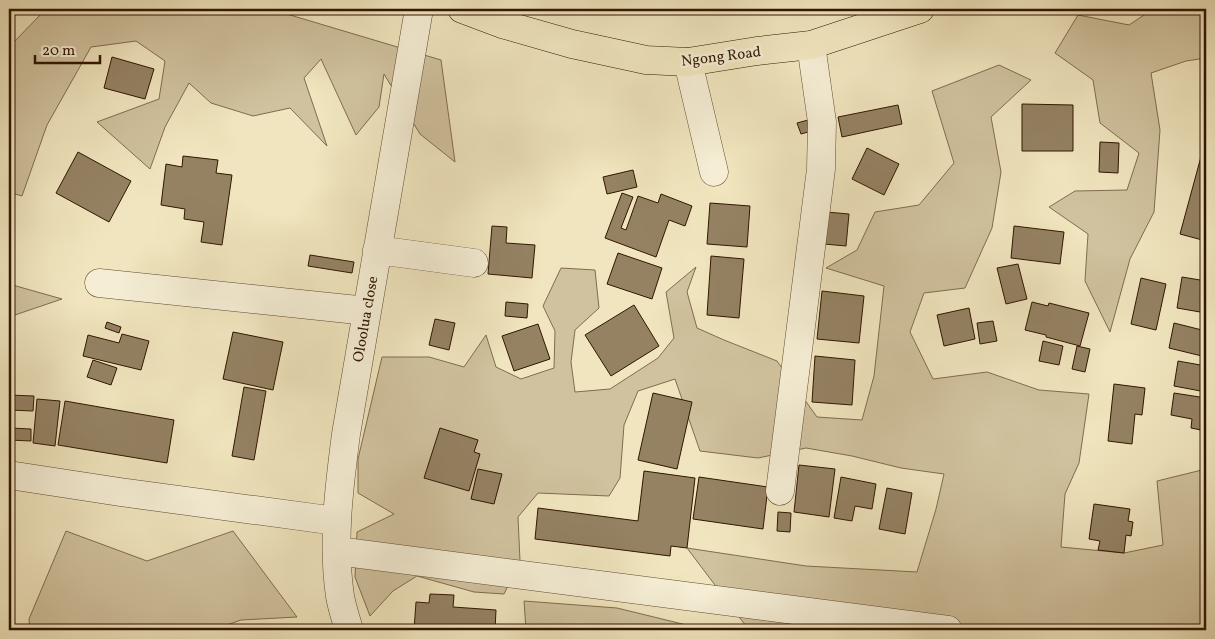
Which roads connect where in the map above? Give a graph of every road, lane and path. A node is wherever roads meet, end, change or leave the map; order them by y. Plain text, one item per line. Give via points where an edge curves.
1 (419, 9) edge
2 (462, 9) edge
3 (920, 9) edge
4 (810, 45) junction
5 (688, 62) junction
6 (714, 172) dead end
7 (377, 250) junction
8 (474, 263) dead end
9 (99, 283) dead end
10 (367, 311) junction
11 (9, 475) edge
12 (780, 491) dead end
13 (336, 521) junction
14 (337, 551) junction
15 (349, 630) edge
16 (948, 630) edge

1 - 7 street, Oloolua close
2 - 5 main road, Ngong Road via 572,44 646,60
3 - 4 main road, Ngong Road
4 - 5 main road, Ngong Road
4 - 12 street via 822,122 821,169
5 - 6 street
7 - 8 street
7 - 10 street, Oloolua close
9 - 10 street
10 - 13 street, Oloolua close via 346,434
11 - 13 street
13 - 14 street, Oloolua close
14 - 15 street, Oloolua close via 340,597
14 - 16 street

